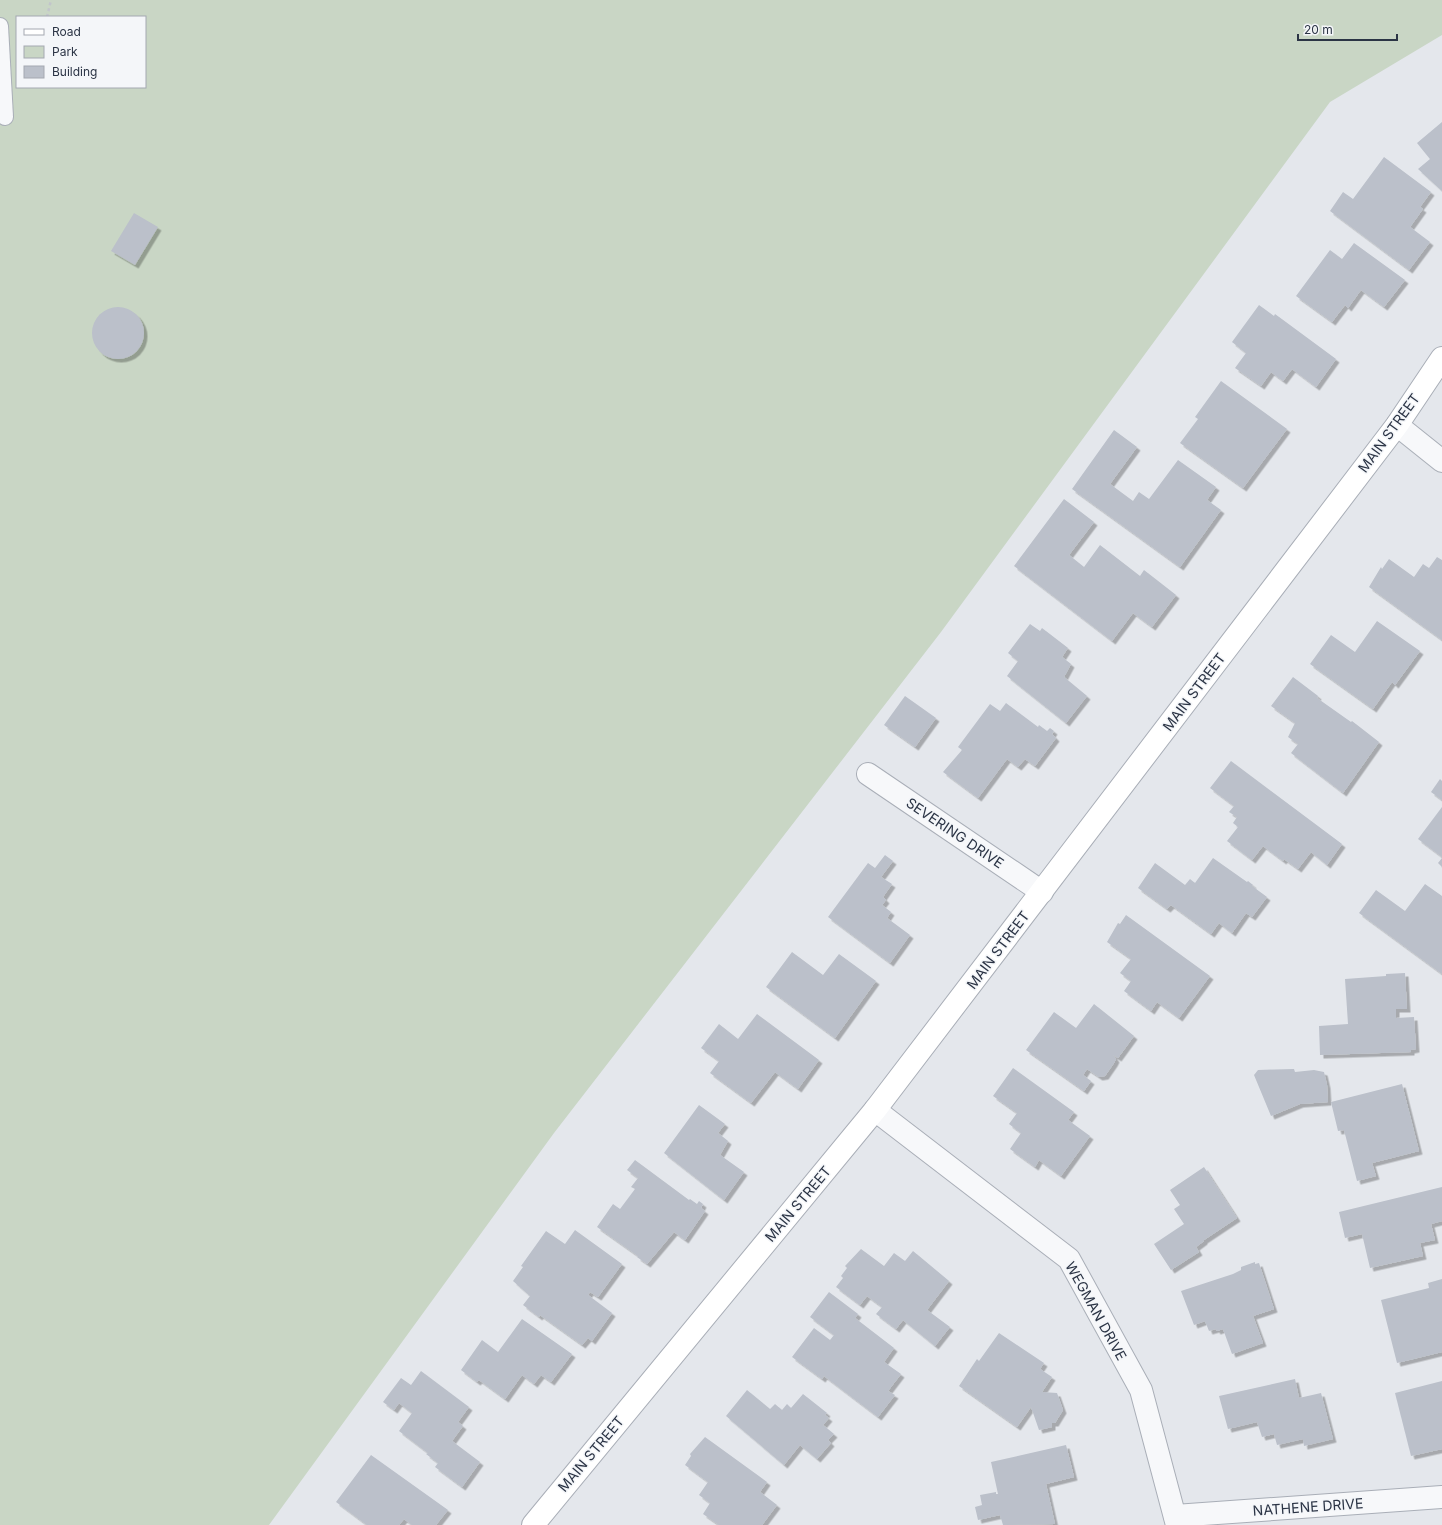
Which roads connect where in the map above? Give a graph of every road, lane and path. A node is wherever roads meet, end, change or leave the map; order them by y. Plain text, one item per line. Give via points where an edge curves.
1 (51, 0) edge
2 (47, 16) edge
3 (0, 26) edge
4 (5, 117) dead end
5 (1442, 358) edge
6 (1397, 425) junction
7 (1442, 462) edge
8 (868, 774) dead end
9 (1042, 892) junction
10 (875, 1110) junction
11 (1442, 1497) edge
12 (1176, 1520) edge
13 (533, 1525) edge

1 - 2 path
3 - 4 lane
5 - 6 street, MAIN STREET
6 - 7 street
6 - 9 street, MAIN STREET
8 - 9 street, SEVERING DRIVE
9 - 10 street, MAIN STREET
10 - 12 street, WEGMAN DRIVE via 1069,1259 1140,1390
10 - 13 street, MAIN STREET
11 - 12 street, NATHENE DRIVE

